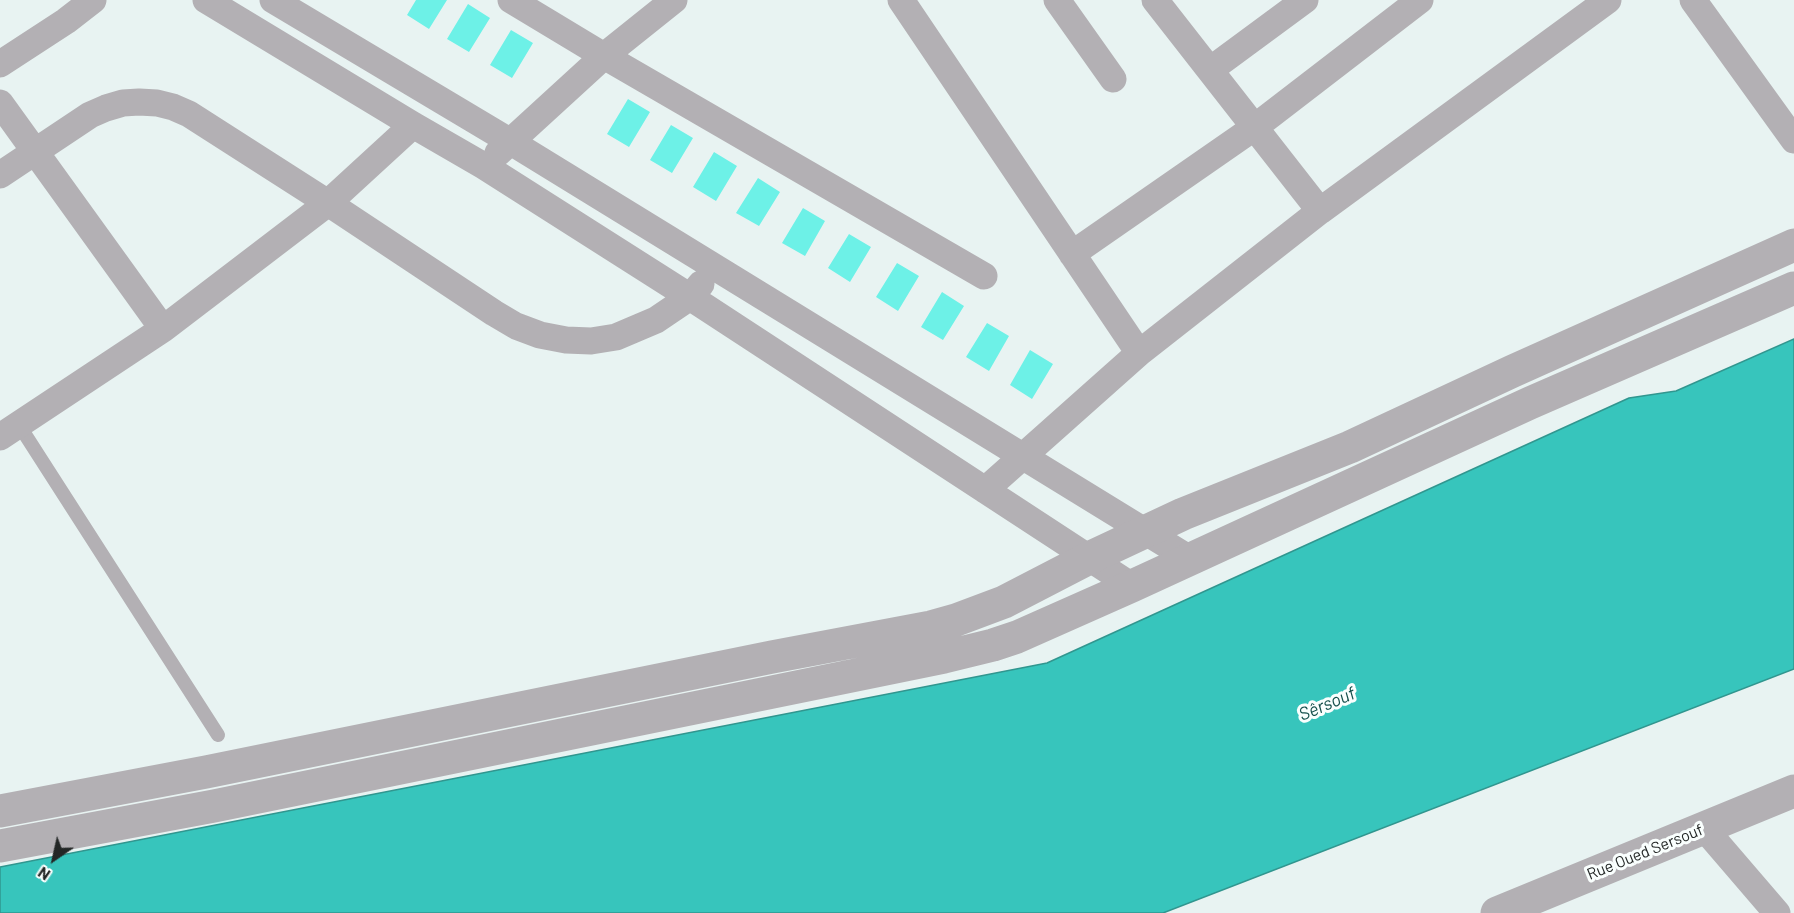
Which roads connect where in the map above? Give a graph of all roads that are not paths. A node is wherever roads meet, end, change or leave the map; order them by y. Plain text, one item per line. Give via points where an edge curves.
1 (93, 0) edge
2 (206, 0) edge
3 (273, 0) edge
4 (511, 0) edge
5 (674, 0) edge
6 (901, 0) edge
7 (1057, 0) edge
8 (1155, 0) edge
9 (1305, 0) edge
10 (1420, 0) edge
11 (1608, 0) edge
12 (1693, 0) edge
13 (604, 56) junction
14 (0, 64) edge
15 (1210, 70) junction
16 (1113, 79) dead end
17 (0, 103) edge
18 (413, 125) junction
19 (1255, 127) junction
20 (1794, 140) edge
21 (511, 142) junction
22 (35, 152) junction
23 (484, 166) junction
24 (0, 175) edge
25 (328, 203) junction
26 (1320, 211) junction
27 (1794, 245) edge
28 (1072, 254) junction
29 (714, 268) junction
30 (984, 276) dead end
31 (1794, 288) edge
32 (690, 297) junction
33 (1673, 299) junction
34 (163, 329) junction
35 (1689, 334) junction
36 (1139, 353) junction
37 (1513, 371) junction
38 (1530, 403) junction
39 (9, 431) edge
40 (1350, 447) junction
41 (1022, 457) junction
42 (1365, 478) junction
43 (986, 490) junction
44 (1144, 532) junction
45 (1089, 558) junction
46 (1190, 559) junction
47 (1132, 586) junction
48 (772, 657) junction
49 (779, 691) junction
50 (218, 735) dead end
51 (206, 772) junction
52 (1794, 791) edge
53 (214, 806) junction
54 (0, 811) edge
55 (1704, 828) junction
56 (0, 846) edge
57 (1497, 913) edge
58 (1777, 913) edge

1 - 14 street
2 - 18 street
3 - 21 street
4 - 13 street
5 - 13 street
6 - 28 street
7 - 16 street
8 - 15 street
9 - 15 street
10 - 19 street
11 - 26 street
12 - 20 street
13 - 21 street
13 - 30 street
15 - 19 street
17 - 22 street
18 - 23 street
18 - 25 street
19 - 26 street
19 - 28 street
21 - 23 street
21 - 29 street
22 - 24 street
22 - 25 street via 90,114 140,102 156,103 189,114
22 - 34 street
23 - 32 street
25 - 32 street via 494,313 540,335 591,341 616,337 656,320
25 - 34 street
26 - 36 street
27 - 33 street
28 - 36 street
29 - 32 street
29 - 41 street
31 - 35 street
32 - 43 street
33 - 35 street
33 - 37 street
34 - 39 street
35 - 38 street
36 - 41 street
37 - 38 street
37 - 40 street
38 - 42 street
39 - 50 lane
40 - 42 street
40 - 44 street
41 - 43 street
41 - 44 street
42 - 46 street
43 - 45 street
44 - 45 street
44 - 46 street
45 - 47 street
45 - 48 street via 1004,602 956,620
46 - 47 street
47 - 49 street via 1017,637 985,647
48 - 49 street
48 - 51 street
49 - 53 street
51 - 53 street
51 - 54 street
52 - 55 street, Rue Oued Sersouf
53 - 56 street
55 - 57 street, Rue Oued Sersouf
55 - 58 street

